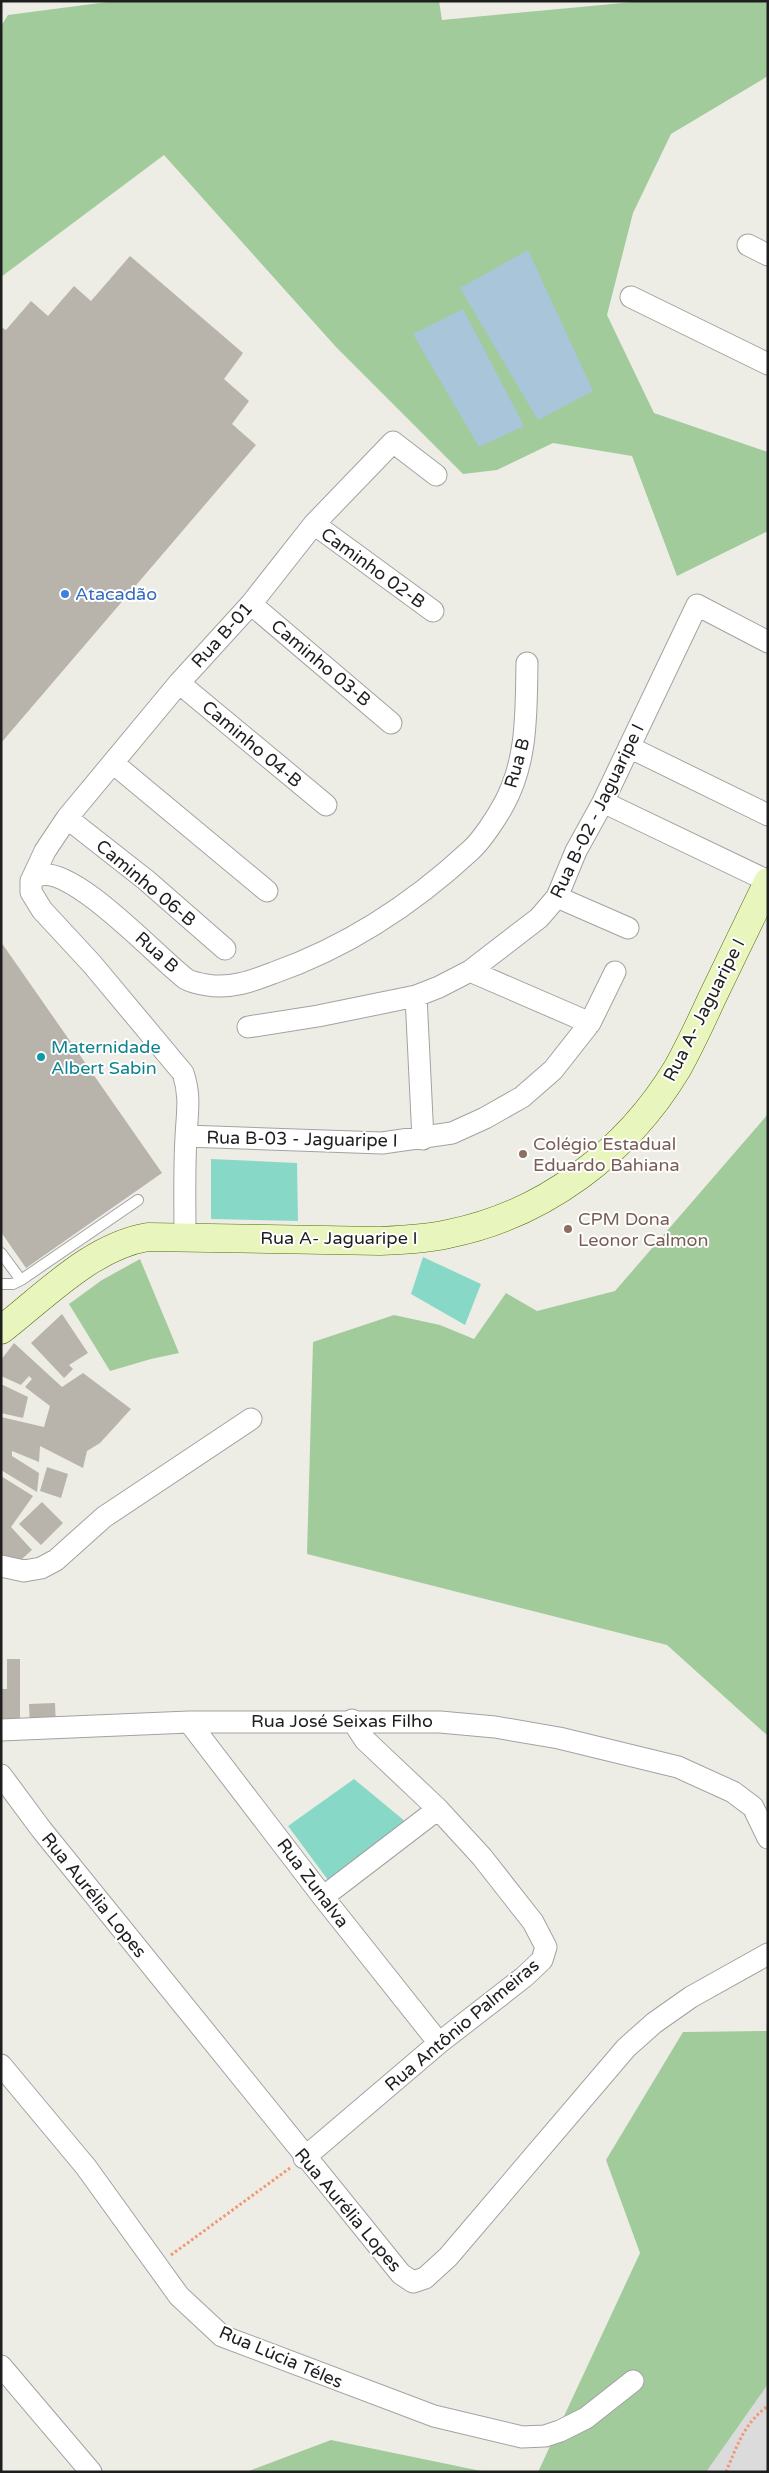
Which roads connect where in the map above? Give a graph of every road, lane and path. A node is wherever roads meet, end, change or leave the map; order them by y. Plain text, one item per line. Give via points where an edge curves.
1 (748, 245) dead end
2 (768, 255) edge
3 (632, 297) dead end
4 (768, 364) edge
5 (436, 475) dead end
6 (314, 524) junction
7 (251, 604) junction
8 (433, 611) dead end
9 (768, 642) edge
10 (527, 663) dead end
11 (179, 683) junction
12 (391, 722) dead end
13 (629, 747) junction
14 (113, 763) junction
15 (603, 802) junction
16 (326, 805) dead end
17 (768, 815) edge
18 (67, 818) junction
19 (31, 881) junction
20 (768, 881) edge
21 (267, 891) dead end
22 (557, 897) junction
23 (628, 928) dead end
24 (225, 949) dead end
25 (470, 971) junction
26 (614, 972) dead end
27 (416, 996) junction
28 (590, 1024) junction
29 (248, 1027) dead end
30 (186, 1136) junction
31 (423, 1139) junction
32 (138, 1200) dead end
33 (185, 1237) junction
34 (1, 1253) edge
35 (21, 1280) junction
36 (1, 1284) edge
37 (1, 1330) edge
38 (251, 1419) dead end
39 (1, 1566) edge
40 (352, 1720) junction
41 (189, 1722) junction
42 (1, 1730) edge
43 (1, 1775) edge
44 (438, 1809) junction
45 (768, 1838) edge
46 (323, 1898) junction
47 (768, 1954) edge
48 (439, 2043) junction
49 (1, 2065) edge
50 (304, 2158) junction
51 (157, 2265) junction
52 (1, 2366) edge
53 (633, 2381) dead end
54 (768, 2406) edge
55 (91, 2472) edge
56 (726, 2472) edge

1 - 2 street
3 - 4 street
5 - 6 street, Rua B-01 via 393,442
6 - 7 street, Rua B-01
6 - 8 street, Caminho 02-B
7 - 11 street, Rua B-01
7 - 12 street, Caminho 03-B
9 - 13 street, Rua B-02 - Jaguaripe I via 697,605
10 - 19 street, Rua B via 522,756 504,804 473,848 421,892 368,930 308,961 227,987 187,980 140,936 72,884 53,876 40,875
11 - 14 street, Rua B-01
11 - 16 street, Caminho 04-B
13 - 15 street, Rua B-02 - Jaguaripe I
13 - 17 street
14 - 18 street, Rua B-01
14 - 21 street
15 - 20 street
15 - 22 street, Rua B-02 - Jaguaripe I via 576,851
18 - 19 street, Rua B-01 via 45,851
18 - 24 street, Caminho 06-B via 146,880
19 - 30 street via 31,892 42,910 98,971 182,1073 188,1089
20 - 33 main road, Rua A- Jaguaripe I via 694,1037 657,1098 634,1129 604,1156 541,1201 479,1226 416,1239
22 - 23 street
22 - 25 street, Rua B-02 - Jaguaripe I via 539,918
25 - 27 street, Rua B-02 - Jaguaripe I
25 - 28 street
26 - 28 street, Rua B-03 - Jaguaripe I
27 - 29 street, Rua B-02 - Jaguaripe I
27 - 31 street
28 - 31 street, Rua B-03 - Jaguaripe I via 553,1070 522,1097 452,1133
30 - 31 street, Rua B-03 - Jaguaripe I via 382,1144
30 - 33 street
32 - 35 lane
33 - 37 main road, Rua A- Jaguaripe I via 148,1237 110,1248
34 - 35 lane
35 - 36 lane
38 - 39 street via 104,1517 56,1560 24,1572
40 - 41 street, Rua José Seixas Filho
40 - 44 street, Rua Antônio Palmeiras via 371,1746
40 - 45 street, Rua José Seixas Filho via 495,1727 559,1738 678,1767 733,1792 753,1807
41 - 42 street, Rua José Seixas Filho
41 - 46 street, Rua Zunalva
43 - 50 street, Rua Aurélia Lopes
44 - 46 street
44 - 48 street, Rua Antônio Palmeiras via 528,1915 546,1947 542,1960 524,1977
46 - 48 street, Rua Zunalva
47 - 50 street, Rua Aurélia Lopes via 691,1997 626,2048 448,2257 419,2282 401,2274
48 - 50 street, Rua Antônio Palmeiras
49 - 51 street, Rua Lúcia Téles via 86,2167
50 - 51 path
51 - 53 street, Rua Lúcia Téles via 179,2296 222,2336 434,2416 522,2437 545,2436 586,2418
52 - 55 street
54 - 56 path via 747,2425

